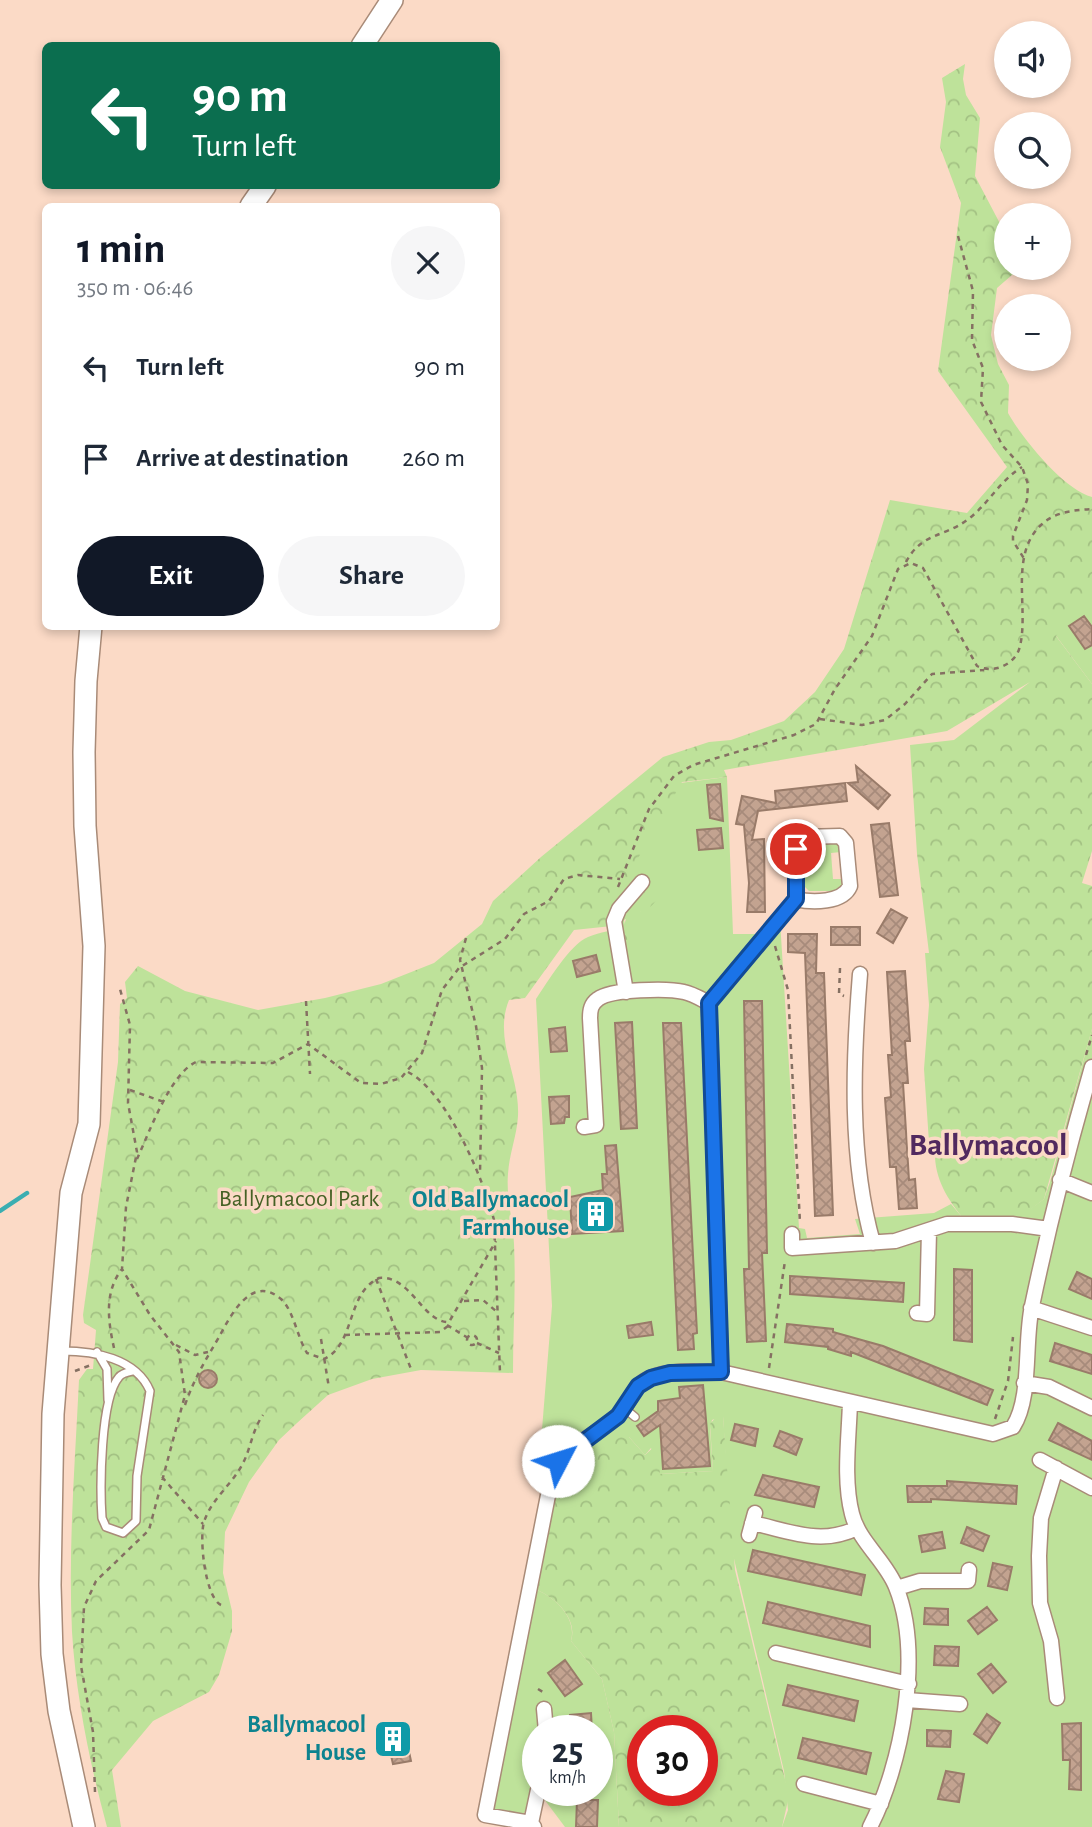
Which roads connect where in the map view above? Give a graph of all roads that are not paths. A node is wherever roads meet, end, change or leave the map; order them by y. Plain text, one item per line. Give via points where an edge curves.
1 (392, 0) edge
2 (365, 42) edge
3 (91, 630) edge
4 (642, 882) dead end
5 (796, 899) junction
6 (860, 974) dead end
7 (626, 992) junction
8 (709, 1003) junction
9 (1089, 1062) edge
10 (584, 1127) dead end
11 (1060, 1180) junction
12 (1092, 1192) edge
13 (1049, 1229) junction
14 (929, 1231) junction
15 (792, 1234) road end
16 (873, 1243) junction
17 (1031, 1308) junction
18 (917, 1313) dead end
19 (1092, 1328) edge
20 (58, 1351) junction
21 (97, 1352) junction
22 (133, 1371) junction
23 (721, 1372) junction
24 (1024, 1383) junction
25 (108, 1401) junction
26 (850, 1402) junction
27 (1092, 1408) edge
28 (1040, 1460) dead end
29 (1056, 1468) junction
30 (1092, 1488) edge
31 (752, 1523) dead end
32 (857, 1528) junction
33 (968, 1579) dead end
34 (897, 1588) junction
35 (776, 1653) dead end
36 (909, 1684) junction
37 (1057, 1698) dead end
38 (907, 1700) junction
39 (960, 1704) dead end
40 (544, 1709) dead end
41 (545, 1715) edge
42 (804, 1784) dead end
43 (881, 1804) junction
44 (535, 1806) edge
45 (484, 1821) edge
46 (532, 1825) edge
47 (85, 1827) edge
48 (870, 1827) edge

1 - 2 main road
3 - 20 main road via 84,752 94,946 89,1124 71,1193
4 - 7 street via 614,922
5 - 5 street via 841,898 847,893 846,843 840,836 799,841
5 - 8 street
6 - 16 street via 856,1112 866,1218
7 - 8 street via 684,992
7 - 10 street via 608,995 590,1008 596,1125
8 - 23 street
9 - 11 street
11 - 12 street
11 - 13 street
13 - 14 street via 967,1223
13 - 17 street
14 - 16 street
14 - 18 street via 928,1314
15 - 16 street via 792,1248
17 - 19 street
17 - 24 street
20 - 21 lane
20 - 47 main road via 52,1654 59,1711
21 - 22 lane
21 - 25 lane via 107,1369
22 - 25 lane via 121,1375
22 - 25 lane via 150,1391 137,1476 136,1521 123,1533 106,1527 102,1518
23 - 26 street
23 - 45 street via 670,1373 638,1386 629,1412 565,1454 549,1481
24 - 26 street via 1018,1419 999,1434
24 - 27 street via 1049,1387
26 - 32 street via 848,1461 851,1512
28 - 29 street
29 - 30 street
29 - 37 street via 1041,1518 1039,1556 1040,1602 1051,1641
31 - 32 street via 820,1538 834,1538
32 - 34 street
33 - 34 street via 920,1581
34 - 36 street
35 - 36 street
36 - 38 street
38 - 39 street
38 - 43 street
40 - 41 street
42 - 43 street
43 - 48 street
44 - 46 street
45 - 46 street

